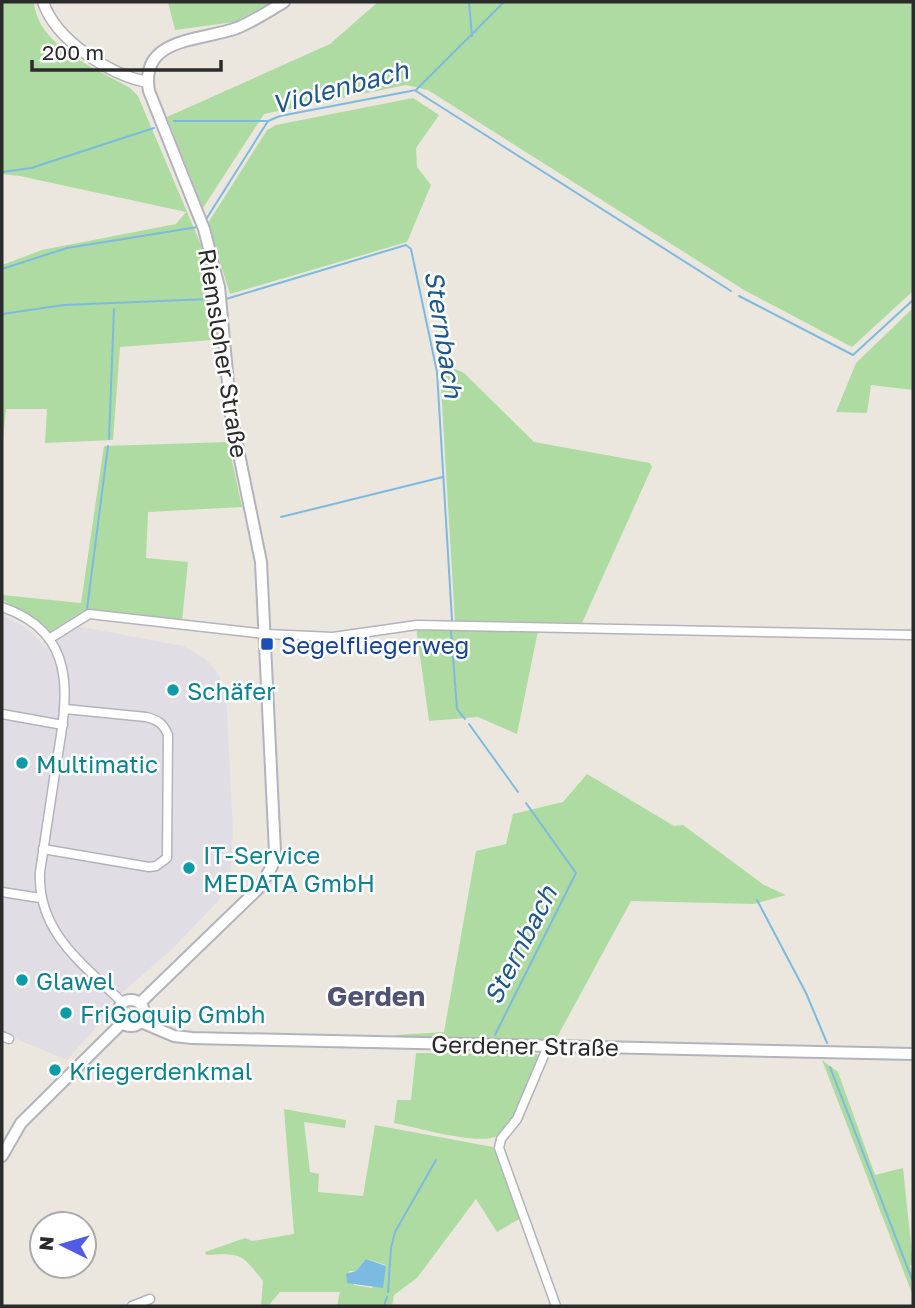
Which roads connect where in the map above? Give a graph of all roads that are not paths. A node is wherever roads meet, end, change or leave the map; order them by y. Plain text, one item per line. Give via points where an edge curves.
1 (43, 2) edge
2 (285, 2) edge
3 (147, 82) junction
4 (2, 607) edge
5 (266, 634) junction
6 (913, 635) edge
7 (49, 639) junction
8 (65, 709) junction
9 (2, 713) edge
10 (63, 724) junction
11 (43, 849) junction
12 (2, 892) edge
13 (40, 898) junction
14 (122, 1002) junction
15 (140, 1003) junction
16 (141, 1022) junction
17 (122, 1023) junction
18 (548, 1046) junction
19 (913, 1055) edge
20 (2, 1156) edge
21 (150, 1299) dead end
22 (132, 1306) edge
23 (556, 1306) edge

1 - 3 street via 67,40
2 - 3 main road via 236,28 167,48 152,61
3 - 5 main road, Riemsloher Straße via 216,270 228,392 258,541
4 - 7 street via 26,618
5 - 6 street via 333,637 416,625
5 - 7 street via 88,614
5 - 15 main road, Riemsloher Straße via 275,839 272,866 260,887
7 - 8 street via 65,672
8 - 10 street
8 - 11 street via 158,719 164,726 168,735 167,858 149,867
9 - 10 street
10 - 11 street
11 - 13 street
12 - 13 street
13 - 14 street via 57,937
14 - 15 main road
14 - 17 main road via 117,1013
15 - 16 main road via 144,1011
16 - 17 main road via 134,1026
16 - 18 main road, Gerdener Straße via 192,1038
17 - 20 main road via 21,1124
18 - 19 main road, Gerdener Straße
18 - 23 street via 517,1119 500,1139 499,1148
21 - 22 street

